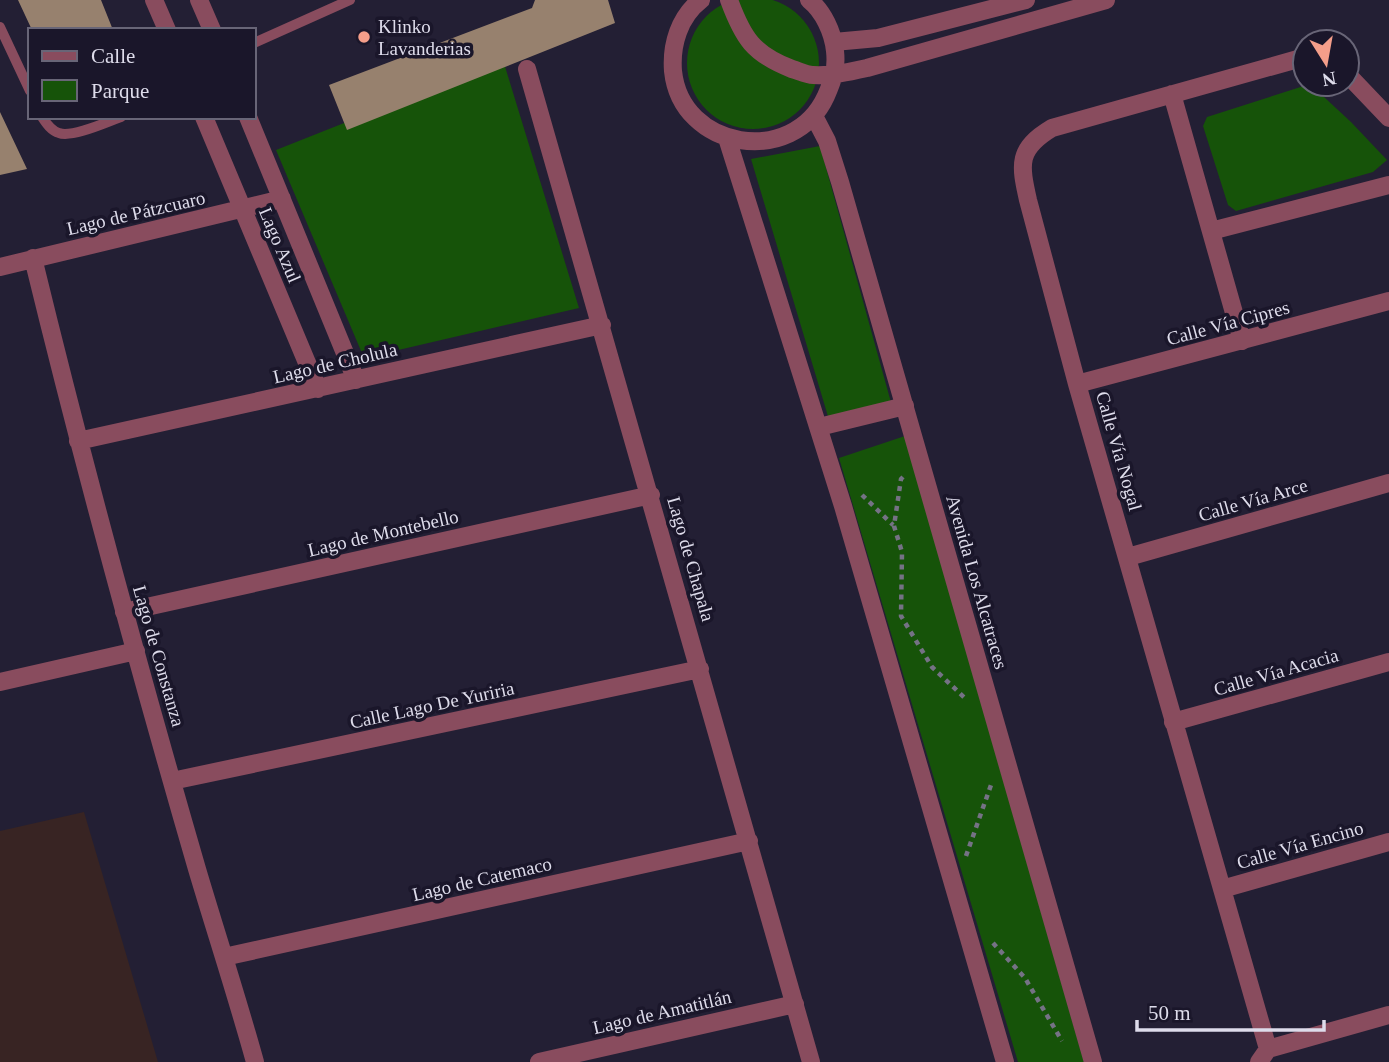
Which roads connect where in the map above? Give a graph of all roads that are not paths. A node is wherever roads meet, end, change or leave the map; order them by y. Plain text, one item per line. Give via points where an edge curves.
1 (154, 0) edge
2 (199, 0) edge
3 (350, 0) edge
4 (701, 0) edge
5 (729, 0) edge
6 (808, 0) edge
7 (1026, 0) edge
8 (1106, 0) edge
9 (0, 27) edge
10 (166, 28) edge
11 (211, 28) edge
12 (256, 42) edge
13 (834, 42) junction
14 (1291, 61) edge
15 (527, 69) dead end
16 (836, 74) junction
17 (28, 87) edge
18 (1361, 89) edge
19 (1172, 94) junction
20 (814, 116) junction
21 (1389, 118) edge
22 (43, 119) edge
23 (115, 119) edge
24 (205, 119) edge
25 (249, 119) edge
26 (727, 138) junction
27 (1389, 185) edge
28 (282, 199) junction
29 (243, 210) junction
30 (1211, 231) junction
31 (33, 258) junction
32 (0, 267) edge
33 (1389, 301) edge
34 (602, 325) junction
35 (1242, 341) junction
36 (356, 380) junction
37 (1077, 384) junction
38 (318, 388) junction
39 (905, 406) junction
40 (819, 427) junction
41 (78, 441) junction
42 (1389, 483) edge
43 (651, 495) junction
44 (1128, 557) junction
45 (124, 612) junction
46 (135, 651) junction
47 (1389, 662) edge
48 (700, 670) junction
49 (0, 682) edge
50 (1173, 722) junction
51 (172, 781) junction
52 (749, 841) junction
53 (1389, 842) edge
54 (1222, 889) junction
55 (224, 957) junction
56 (795, 1004) junction
57 (1389, 1015) edge
58 (1263, 1055) edge
59 (255, 1062) edge
60 (539, 1062) edge
61 (811, 1062) edge
62 (1005, 1062) edge
63 (1093, 1062) edge

1 - 10 street
2 - 11 street
3 - 12 lane
4 - 26 street via 683,20 675,39 674,79 693,115
5 - 16 street via 753,47 781,65 810,75
6 - 13 street via 826,22
7 - 13 street via 878,38
8 - 16 street
9 - 17 lane
13 - 16 street
14 - 19 street, Calle Vía Nogal
15 - 34 street, Lago de Chapala
16 - 20 street
18 - 21 street
19 - 30 street
19 - 37 street, Calle Vía Nogal via 1052,128 1031,143 1022,159 1027,200
20 - 26 street via 783,137 764,142
20 - 39 street, Avenida Los Alcatraces via 840,182
22 - 23 lane via 59,133 70,134
24 - 29 street, Lago Azul
25 - 28 street, Lago Azul
26 - 40 street
27 - 30 street
28 - 29 street, Lago de Pátzcuaro
28 - 36 street, Lago Azul
29 - 31 street, Lago de Pátzcuaro
29 - 38 street, Lago Azul
30 - 35 street
31 - 32 street, Lago de Pátzcuaro
31 - 41 street, Lago de Constanza
33 - 35 street, Calle Vía Cipres
34 - 36 street, Lago de Cholula
34 - 43 street, Lago de Chapala
35 - 37 street, Calle Vía Cipres
36 - 38 street, Lago de Cholula
37 - 44 street, Calle Vía Nogal
38 - 41 street, Lago de Cholula
39 - 40 street
39 - 63 street, Avenida Los Alcatraces
40 - 62 street
41 - 45 street, Lago de Constanza
42 - 44 street, Calle Vía Arce
43 - 45 street, Lago de Montebello
43 - 48 street, Lago de Chapala
44 - 50 street, Calle Vía Nogal
45 - 46 street, Lago de Constanza
46 - 49 street
46 - 51 street, Lago de Constanza
47 - 50 street, Calle Vía Acacia
48 - 51 street, Calle Lago De Yuriria
48 - 52 street, Lago de Chapala
50 - 54 street, Calle Vía Nogal
51 - 55 street, Lago de Constanza
52 - 55 street, Lago de Catemaco
52 - 56 street, Lago de Chapala
53 - 54 street, Calle Vía Encino
54 - 58 street, Calle Vía Nogal
55 - 59 street, Lago de Constanza
56 - 60 street, Lago de Amatitlán
56 - 61 street, Lago de Chapala
57 - 58 street

